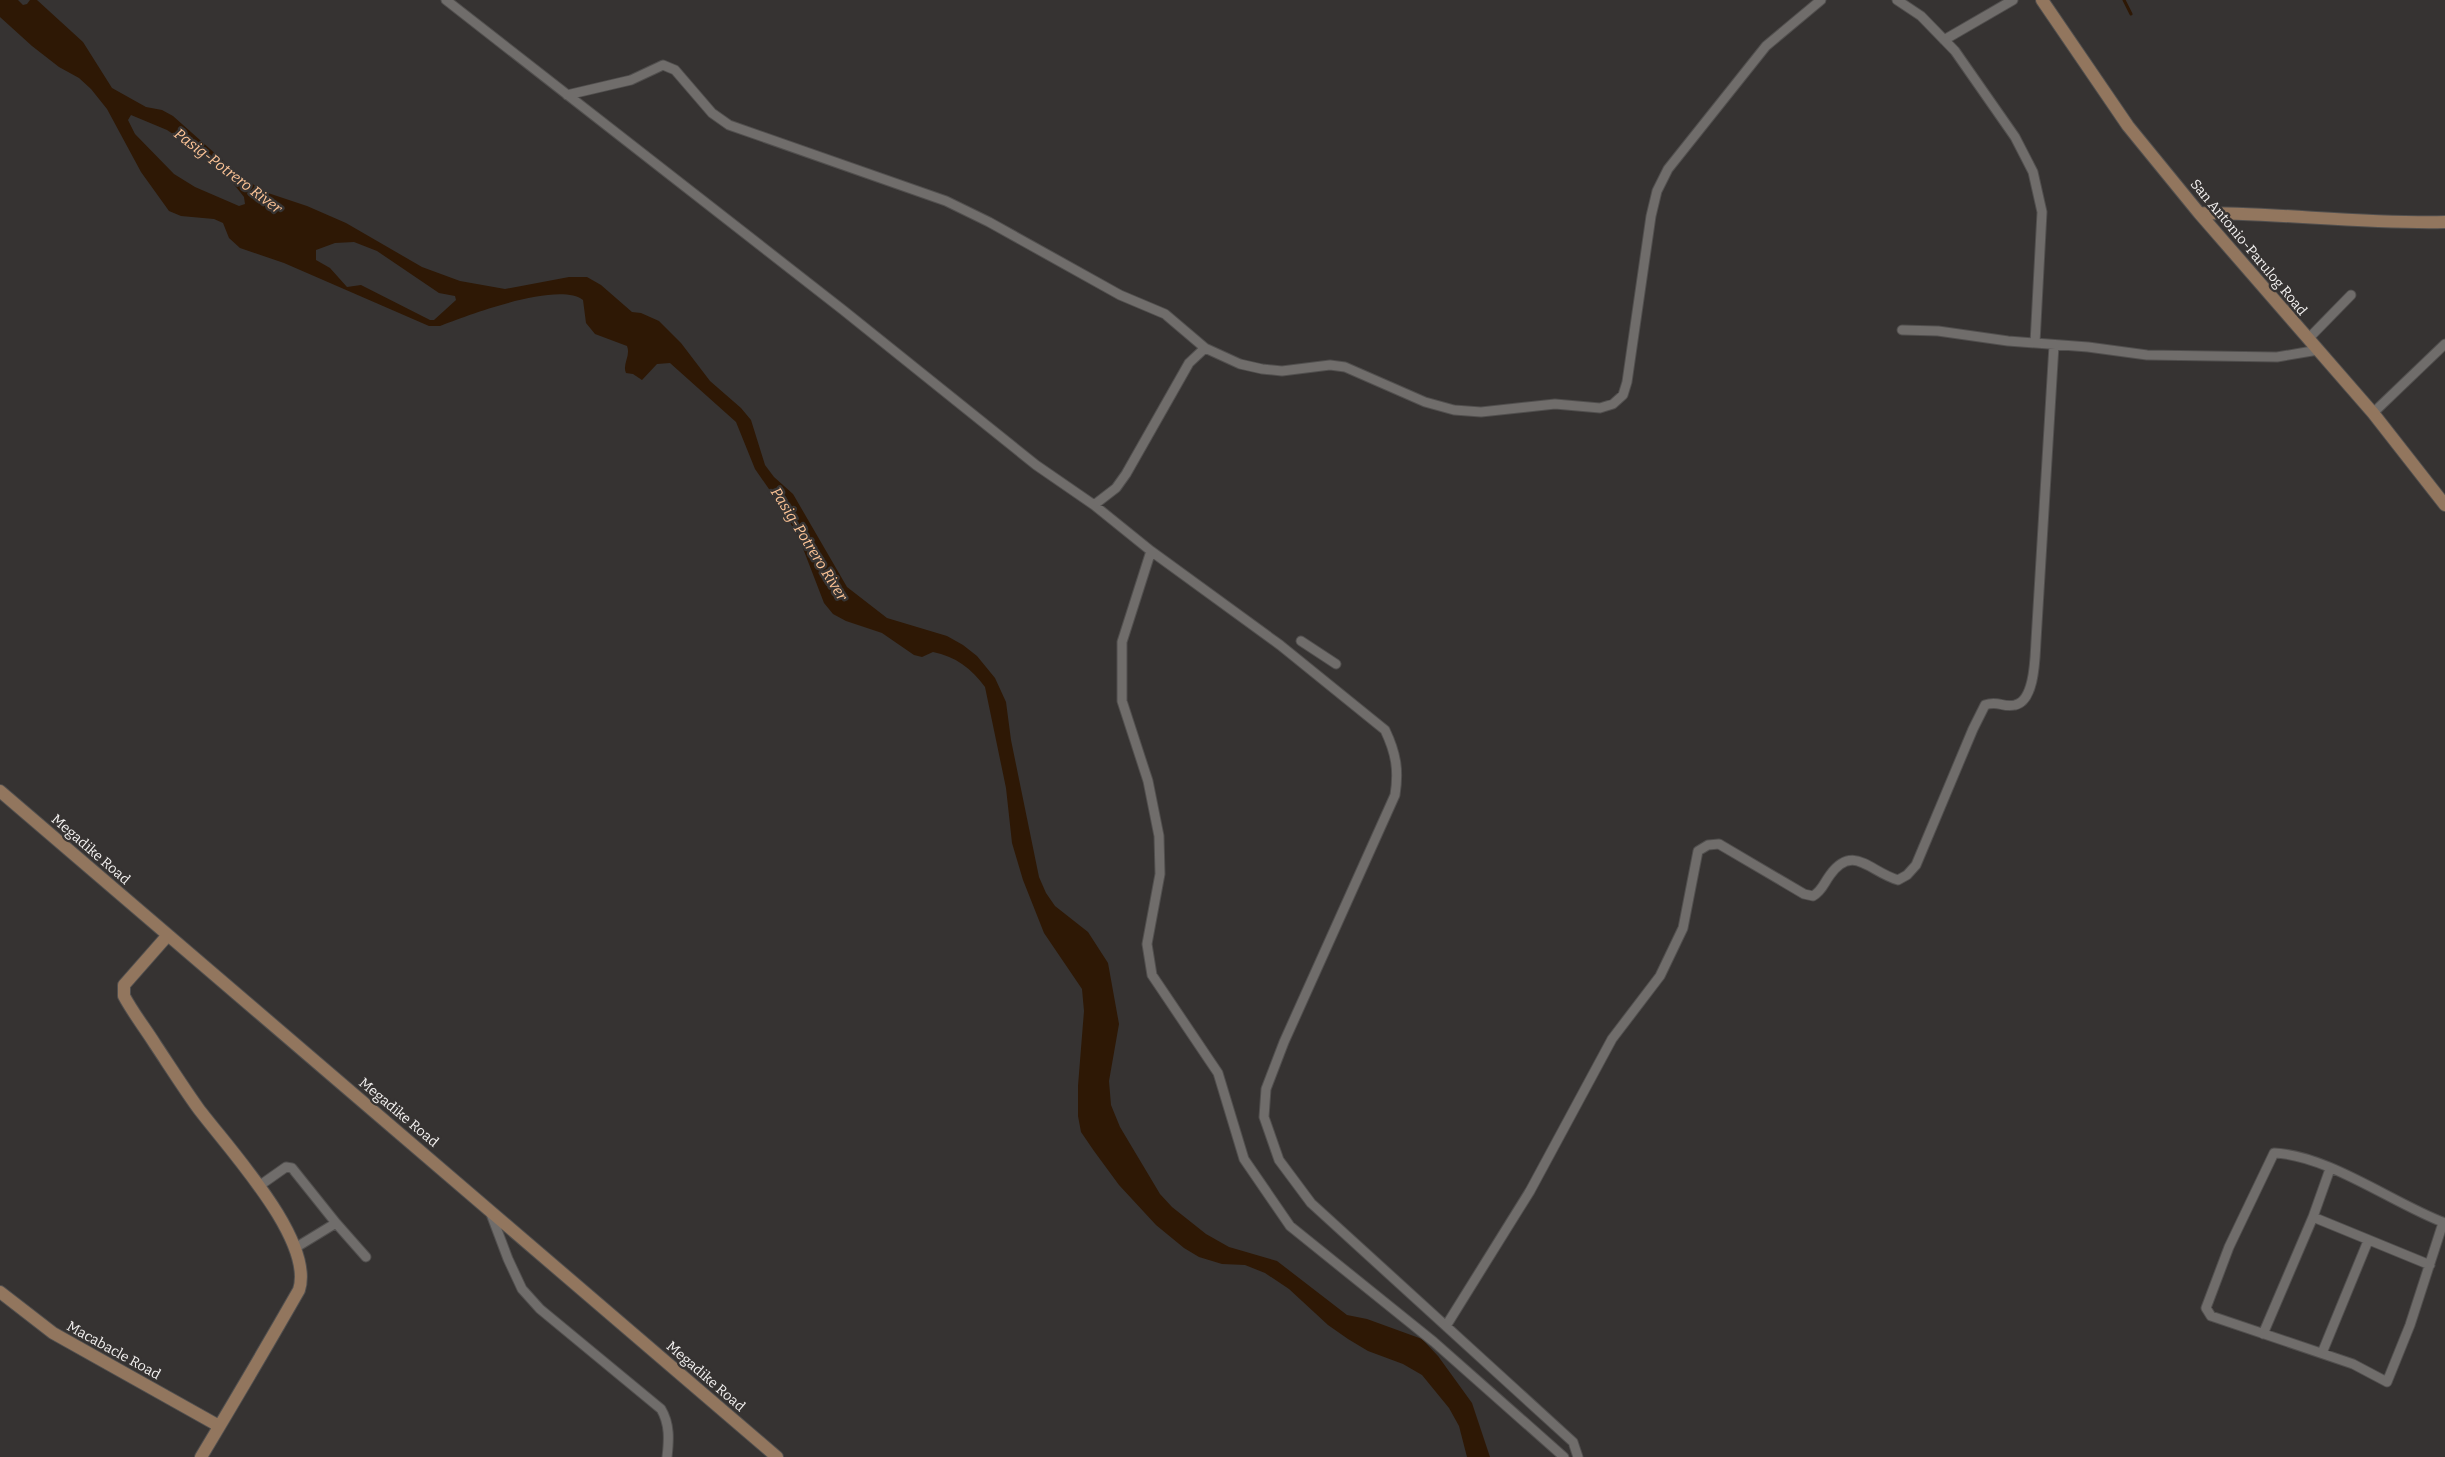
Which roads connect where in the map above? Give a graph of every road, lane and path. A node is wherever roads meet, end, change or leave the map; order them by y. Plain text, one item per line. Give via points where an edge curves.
1 (446, 0) edge
2 (1821, 0) edge
3 (1897, 0) edge
4 (2013, 0) edge
5 (2042, 0) edge
6 (1944, 40) junction
7 (567, 95) junction
8 (2199, 213) junction
9 (2445, 222) edge
10 (2351, 295) dead end
11 (1902, 330) dead end
12 (2308, 339) junction
13 (2035, 343) junction
14 (2445, 344) edge
15 (2054, 345) junction
16 (1205, 348) junction
17 (2318, 350) junction
18 (2373, 413) junction
19 (1094, 505) junction
20 (2445, 505) edge
21 (1151, 551) junction
22 (1301, 641) dead end
23 (1336, 664) dead end
24 (0, 791) edge
25 (168, 935) junction
26 (2330, 1169) junction
27 (259, 1186) junction
28 (491, 1213) junction
29 (2313, 1217) junction
30 (336, 1223) junction
31 (2444, 1223) edge
32 (2368, 1241) junction
33 (295, 1248) junction
34 (366, 1257) dead end
35 (2430, 1265) junction
36 (0, 1292) edge
37 (1446, 1326) junction
38 (2262, 1334) junction
39 (2322, 1353) junction
40 (220, 1426) junction
41 (201, 1457) edge
42 (667, 1457) edge
43 (777, 1457) edge
44 (1564, 1457) edge
45 (1578, 1457) edge

1 - 7 street
2 - 16 street via 1766,46 1703,123 1662,180 1651,216 1628,382 1623,396 1613,404 1600,408 1555,404 1481,412 1454,410 1382,385 1345,367 1262,369 1240,364
3 - 6 street via 1921,16
4 - 6 street
5 - 8 street, San Antonio-Parulog Road via 2128,126
6 - 13 street via 2014,137 2033,172 2042,212
7 - 16 street via 631,80 662,65 675,70 712,113 729,125 946,201 1085,276 1164,314
7 - 19 street via 1036,465
8 - 9 street via 2254,213 2402,223
8 - 12 street, San Antonio-Parulog Road
10 - 12 street
11 - 13 street via 1938,331
12 - 17 street, San Antonio-Parulog Road
13 - 15 street
14 - 18 street
15 - 17 street via 2147,355 2257,358
15 - 37 street via 2033,681 2025,698 2018,705 1995,702 1985,705 1916,864 1908,875 1898,880 1854,859 1842,861 1820,893 1813,896 1804,894 1719,844 1708,845 1698,851 1683,928 1660,976 1612,1039 1530,1191
16 - 19 street via 1189,363 1126,474 1116,488
17 - 18 street, San Antonio-Parulog Road
18 - 20 street, San Antonio-Parulog Road
19 - 21 street
21 - 37 street via 1318,675 1385,730 1394,748 1398,774 1395,795 1284,1042 1266,1089 1264,1117 1279,1160 1311,1203
21 - 44 street via 1122,642 1122,701 1148,781 1159,836 1160,874 1147,944 1152,974 1218,1073 1244,1159 1290,1226 1434,1342
22 - 23 street
24 - 25 street, Megadike Road
25 - 27 street via 124,986 124,996 197,1107
25 - 28 street, Megadike Road
26 - 29 street
26 - 31 street
26 - 38 street via 2297,1156 2274,1153 2229,1247 2206,1308 2211,1316
27 - 30 street via 286,1167 292,1168
27 - 33 street
28 - 42 street via 522,1289 540,1308 661,1409 669,1438
28 - 43 street, Megadike Road
29 - 32 street
29 - 38 street
30 - 33 street
30 - 34 street
31 - 35 street
32 - 35 street
32 - 39 street
33 - 40 street via 302,1268 299,1290
35 - 39 street via 2398,1360 2387,1382 2353,1364
36 - 40 street, Macabacle Road via 53,1333
37 - 45 street via 1574,1442
38 - 39 street
40 - 41 street

